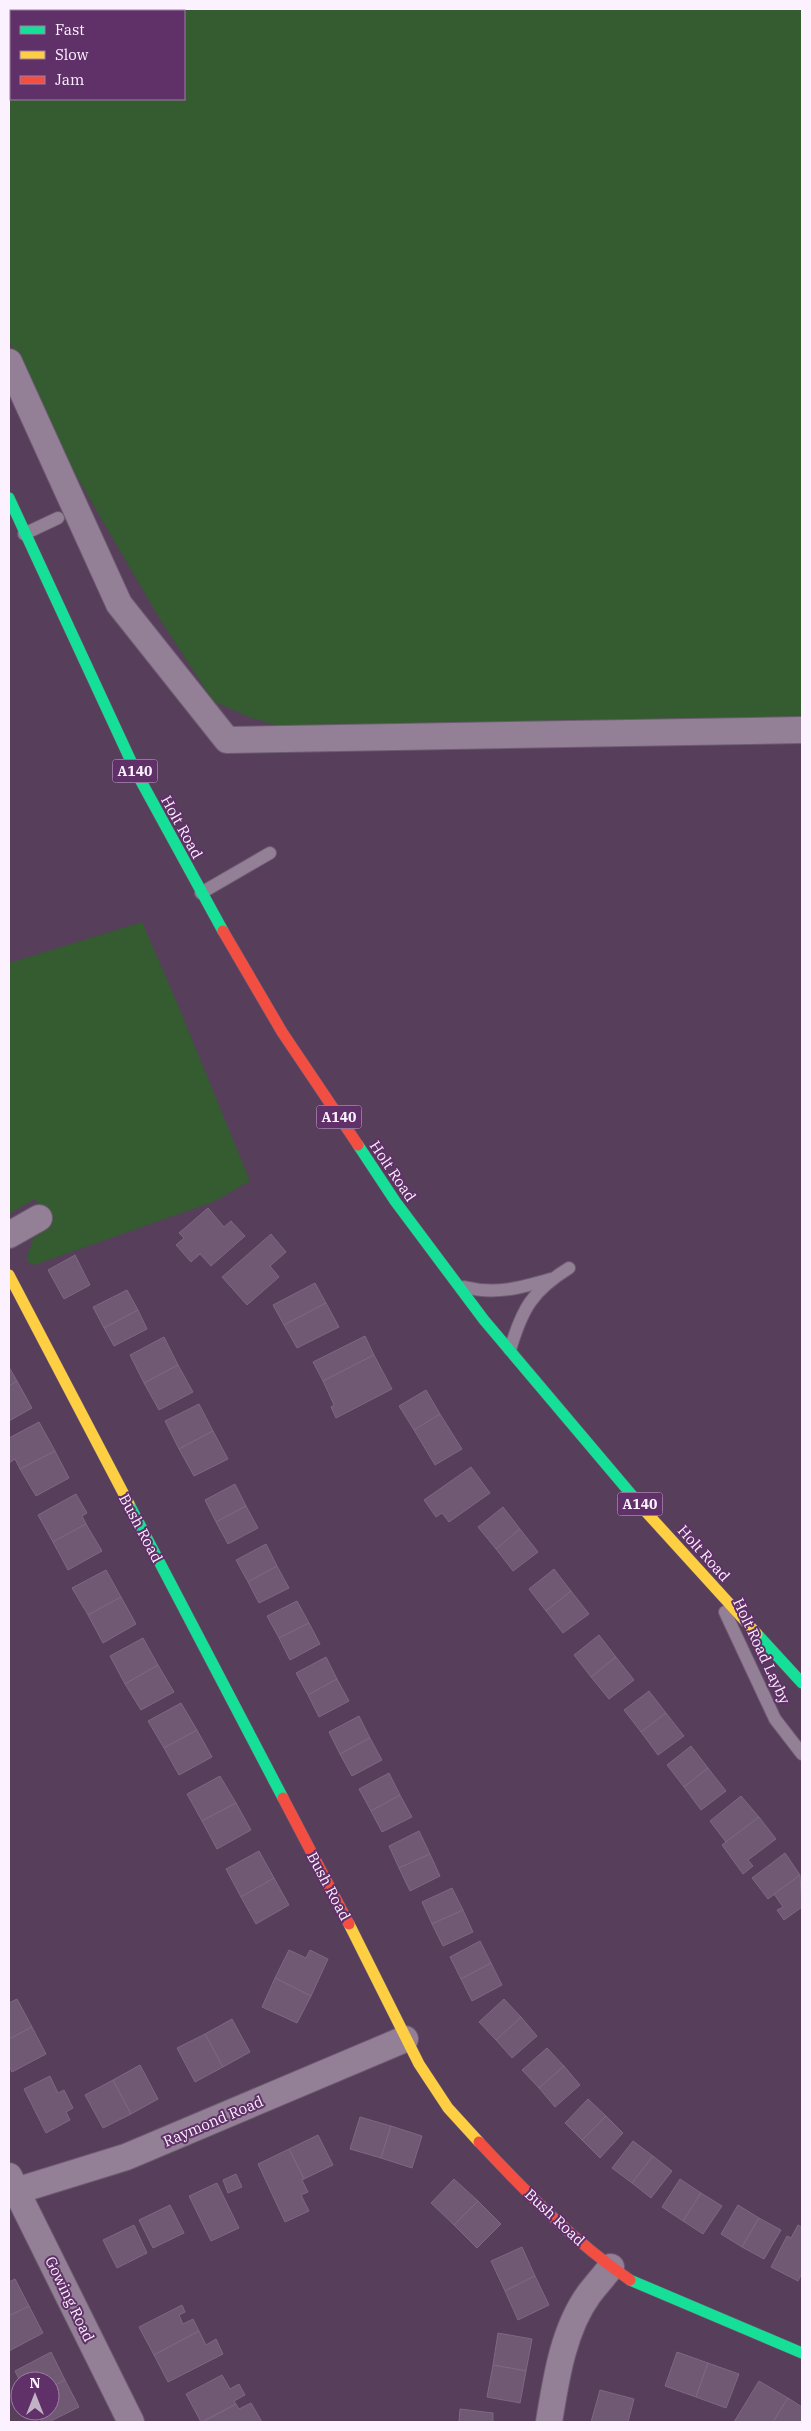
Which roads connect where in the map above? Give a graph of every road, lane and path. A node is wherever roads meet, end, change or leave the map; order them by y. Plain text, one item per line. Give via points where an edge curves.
1 (9, 362) edge
2 (9, 498) edge
3 (58, 518) dead end
4 (24, 534) junction
5 (802, 730) edge
6 (270, 853) dead end
7 (201, 894) junction
8 (39, 1218) dead end
9 (9, 1235) edge
10 (569, 1268) dead end
11 (9, 1275) edge
12 (554, 1278) junction
13 (458, 1285) junction
14 (510, 1350) junction
15 (712, 1584) junction
16 (802, 1683) edge
17 (802, 1754) edge
18 (406, 2039) junction
19 (12, 2183) edge
20 (611, 2267) junction
21 (802, 2354) edge
22 (131, 2422) edge
23 (549, 2422) edge

1 - 5 street via 119,604 227,740
2 - 4 main road, Holt Road / A140
3 - 4 lane
4 - 7 main road, Holt Road / A140 via 136,772
6 - 7 lane
7 - 13 main road, Holt Road / A140 via 282,1032 395,1202
8 - 9 street
10 - 12 lane
11 - 18 main road, Bush Road via 357,1939
12 - 13 lane via 514,1290 482,1292
12 - 14 lane via 530,1300 518,1321
13 - 14 main road, Holt Road / A140
14 - 15 main road, Holt Road / A140 via 638,1503
15 - 16 main road, Holt Road / A140
15 - 17 lane, Holt Road Layby via 775,1719
18 - 19 street, Raymond Road via 126,2157
18 - 20 main road, Bush Road via 444,2104 503,2168
19 - 22 street, Gowing Road
20 - 21 main road, Bush Road via 631,2280
20 - 23 street via 588,2295 569,2332

